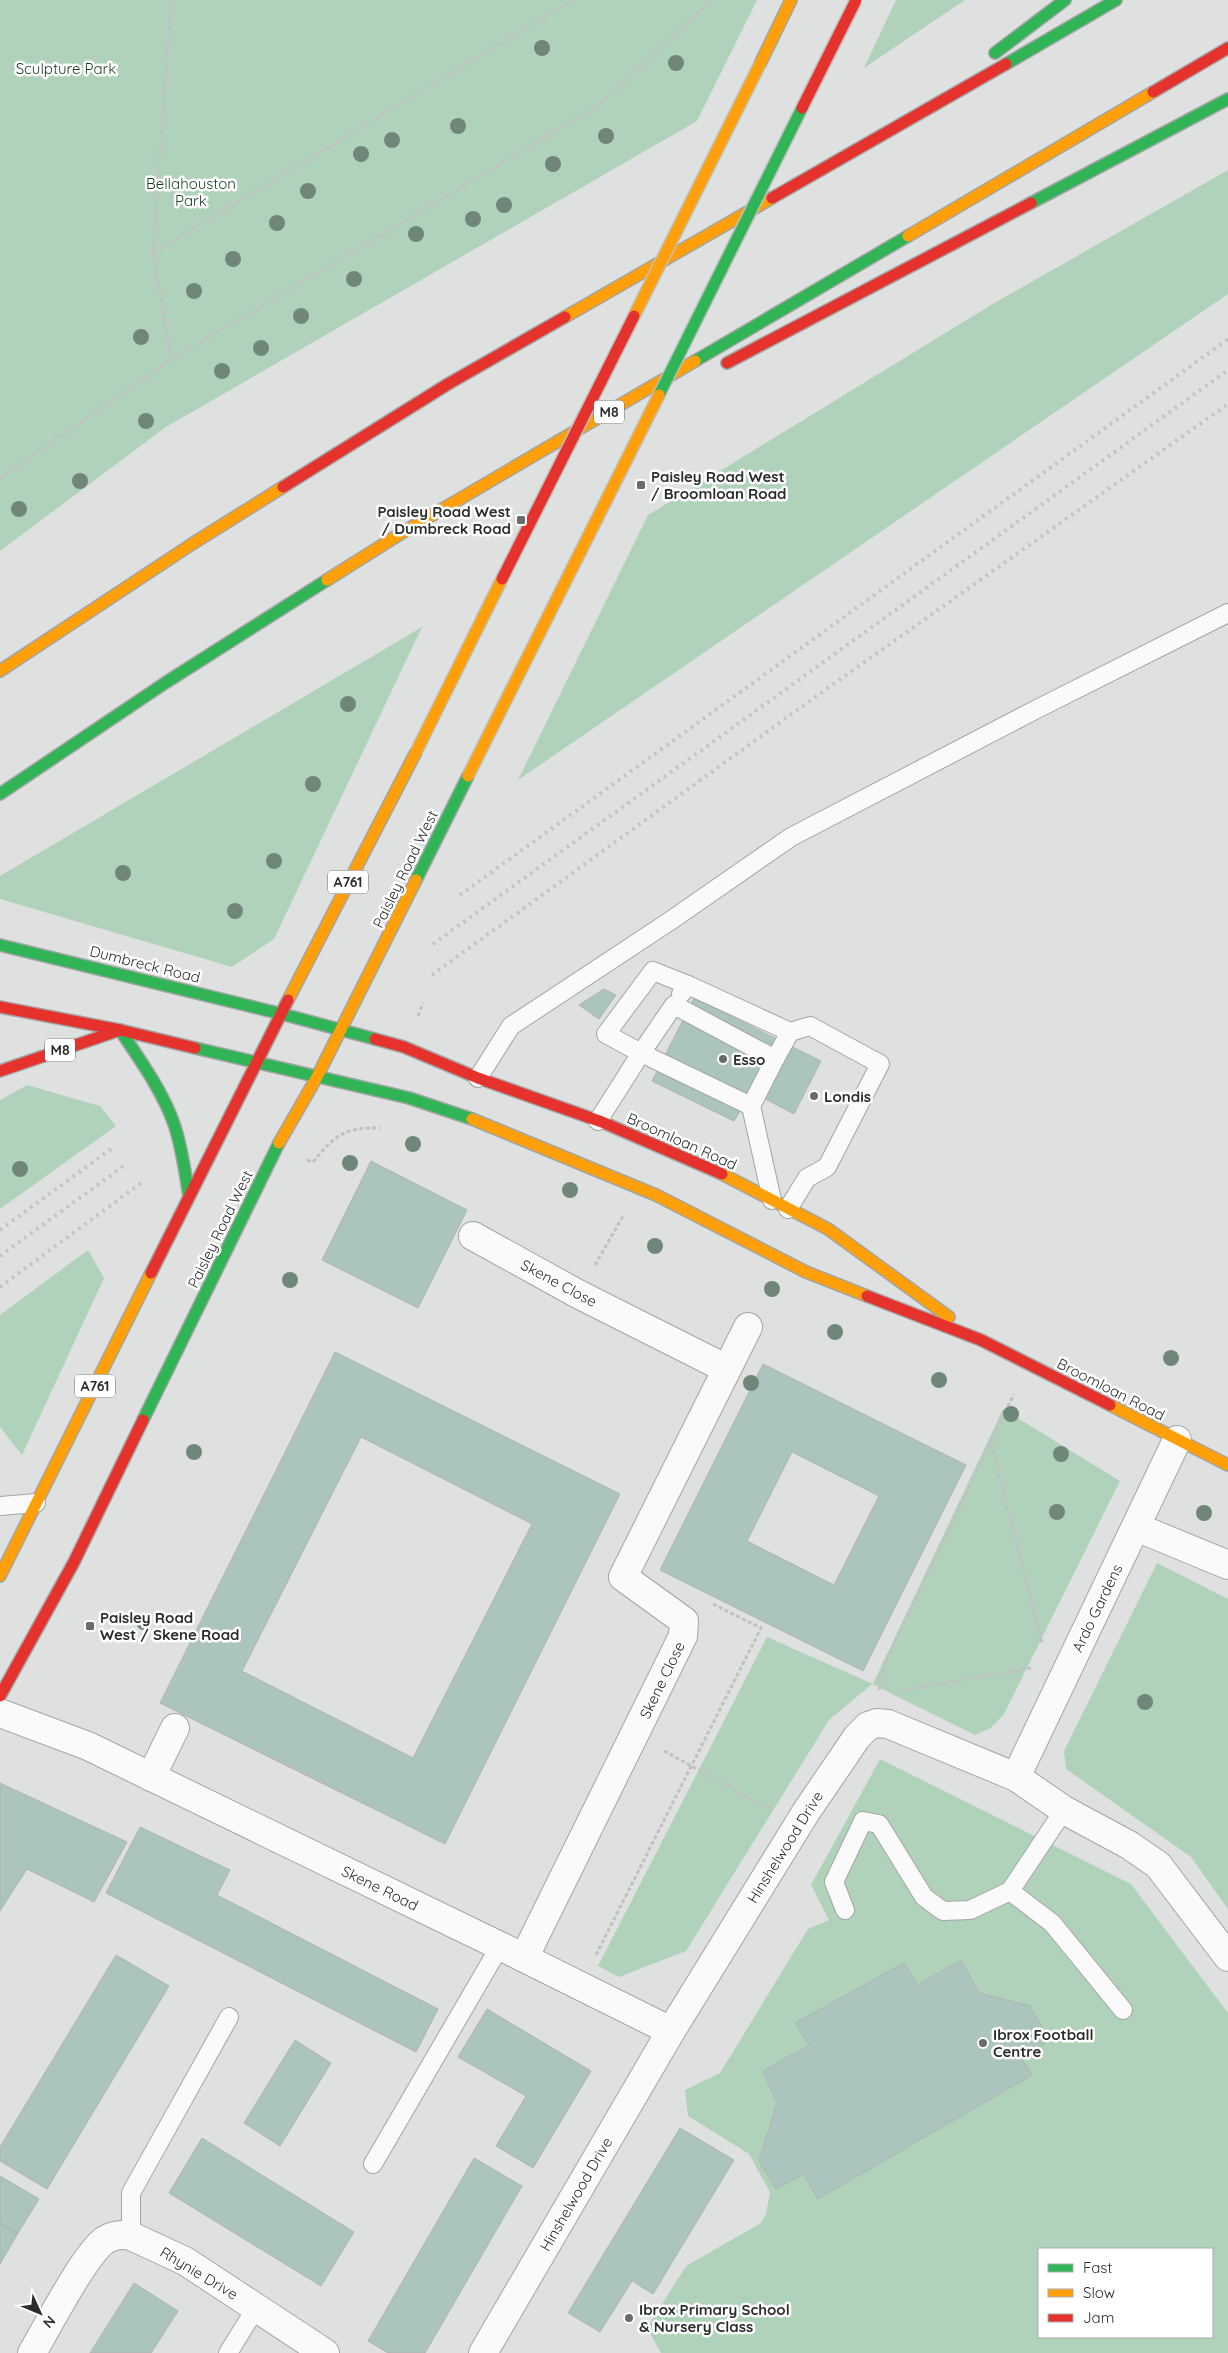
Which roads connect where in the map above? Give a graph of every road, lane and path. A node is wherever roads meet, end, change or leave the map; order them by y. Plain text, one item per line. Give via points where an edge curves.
1 (171, 0) edge
2 (572, 0) edge
3 (712, 0) edge
4 (791, 0) edge
5 (856, 0) edge
6 (1065, 0) edge
7 (1116, 0) edge
8 (1228, 48) edge
9 (1228, 99) edge
10 (898, 126) junction
11 (153, 253) junction
12 (171, 360) junction
13 (716, 369) dead end
14 (672, 392) dead end
15 (637, 410) dead end
16 (620, 419) dead end
17 (0, 478) edge
18 (400, 534) junction
19 (1228, 613) edge
20 (0, 671) edge
21 (0, 794) edge
22 (0, 944) edge
23 (688, 985) junction
24 (674, 1005) junction
25 (0, 1007) edge
26 (282, 1014) junction
27 (120, 1030) junction
28 (341, 1030) junction
29 (790, 1032) junction
30 (641, 1052) junction
31 (774, 1059) junction
32 (256, 1062) junction
33 (0, 1071) edge
34 (318, 1078) junction
35 (478, 1078) junction
36 (752, 1106) junction
37 (598, 1120) junction
38 (640, 1188) junction
39 (189, 1196) junction
40 (772, 1200) junction
41 (788, 1208) junction
42 (473, 1236) dead end
43 (578, 1294) junction
44 (748, 1327) dead end
45 (981, 1340) junction
46 (1029, 1364) junction
47 (727, 1369) junction
48 (1177, 1440) junction
49 (991, 1442) junction
50 (1228, 1465) edge
51 (36, 1503) junction
52 (0, 1506) edge
53 (1136, 1527) junction
54 (1228, 1565) edge
55 (0, 1576) edge
56 (684, 1621) junction
57 (1059, 1663) junction
58 (884, 1664) dead end
59 (898, 1691) dead end
60 (0, 1696) edge
61 (0, 1713) edge
62 (175, 1728) dead end
63 (634, 1735) junction
64 (691, 1766) junction
65 (151, 1777) junction
66 (1016, 1777) junction
67 (1064, 1810) junction
68 (799, 1824) junction
69 (1010, 1890) junction
70 (845, 1910) dead end
71 (500, 1946) junction
72 (1228, 1957) edge
73 (524, 1958) junction
74 (580, 1986) junction
75 (1123, 2010) dead end
76 (230, 2016) dead end
77 (671, 2031) junction
78 (373, 2164) dead end
79 (131, 2236) junction
80 (256, 2308) junction
81 (32, 2353) edge
82 (228, 2353) edge
83 (326, 2353) edge
84 (483, 2353) edge

1 - 11 path
2 - 11 path
3 - 12 path via 599,105
4 - 26 main road, A761, bridge
5 - 28 main road, Paisley Road West, bridge
6 - 10 main road
7 - 10 main road
8 - 18 main road, M8
9 - 13 main road
10 - 20 main road via 448,384 192,544
11 - 12 path
12 - 17 path
14 - 15 main road
16 - 18 main road
18 - 21 main road, M8 via 165,683
19 - 35 lane via 791,837 511,1026
22 - 26 main road, Dumbreck Road
23 - 24 lane
23 - 29 lane
23 - 30 lane via 653,971 606,1034
24 - 30 lane
24 - 31 lane
25 - 27 main road
26 - 28 main road, Dumbreck Road
26 - 32 main road, A761
27 - 32 main road
27 - 33 main road, M8
27 - 39 main road via 155,1082 173,1122
28 - 34 main road, Paisley Road West
28 - 35 main road, Broomloan Road via 404,1047
29 - 31 lane
29 - 41 lane via 810,1026 880,1064 827,1168 807,1178
30 - 36 lane
30 - 37 lane
31 - 36 lane
32 - 34 main road, Broomloan Road
32 - 39 main road, A761
34 - 38 main road, Broomloan Road via 449,1110
34 - 60 main road, Paisley Road West via 276,1148 74,1562
35 - 37 main road, Broomloan Road
36 - 40 lane
37 - 40 main road, Broomloan Road
38 - 43 path
38 - 45 main road, Broomloan Road via 806,1272
39 - 51 main road, A761
40 - 41 main road, Broomloan Road
41 - 45 main road, Broomloan Road via 828,1230
42 - 43 street, Skene Close
43 - 47 street, Skene Close
44 - 47 street, Skene Close
45 - 46 main road, Broomloan Road
46 - 48 main road, Broomloan Road
46 - 49 path
47 - 56 street, Skene Close via 624,1578
48 - 50 main road, Broomloan Road
48 - 53 street, Ardo Gardens
49 - 57 path
49 - 58 path
51 - 52 lane
51 - 55 main road, A761
53 - 54 street
53 - 57 street, Ardo Gardens
56 - 63 street, Skene Close via 683,1636
56 - 64 path via 713,1604 761,1628
57 - 59 path
57 - 66 street, Ardo Gardens
61 - 65 street, Skene Road via 88,1746
62 - 65 street
63 - 64 path
63 - 73 street, Skene Close
64 - 68 path
64 - 74 path
65 - 71 street, Skene Road
66 - 67 street, Hinshelwood Drive
66 - 68 street, Hinshelwood Drive via 888,1724 877,1723 868,1726 857,1737
67 - 69 lane
67 - 72 street, Hinshelwood Drive via 1158,1865
68 - 77 street, Hinshelwood Drive
69 - 70 lane via 970,1910 943,1911 924,1897 879,1824 863,1821 834,1882
69 - 75 lane via 1052,1922
71 - 73 street, Skene Road
71 - 78 lane
73 - 74 street, Skene Road
74 - 77 street, Skene Road
76 - 79 lane via 131,2193
77 - 84 street, Hinshelwood Drive
79 - 80 street, Rhynie Drive via 185,2261
79 - 81 street via 121,2234 105,2241 88,2259
80 - 82 lane
80 - 83 street, Rhynie Drive

